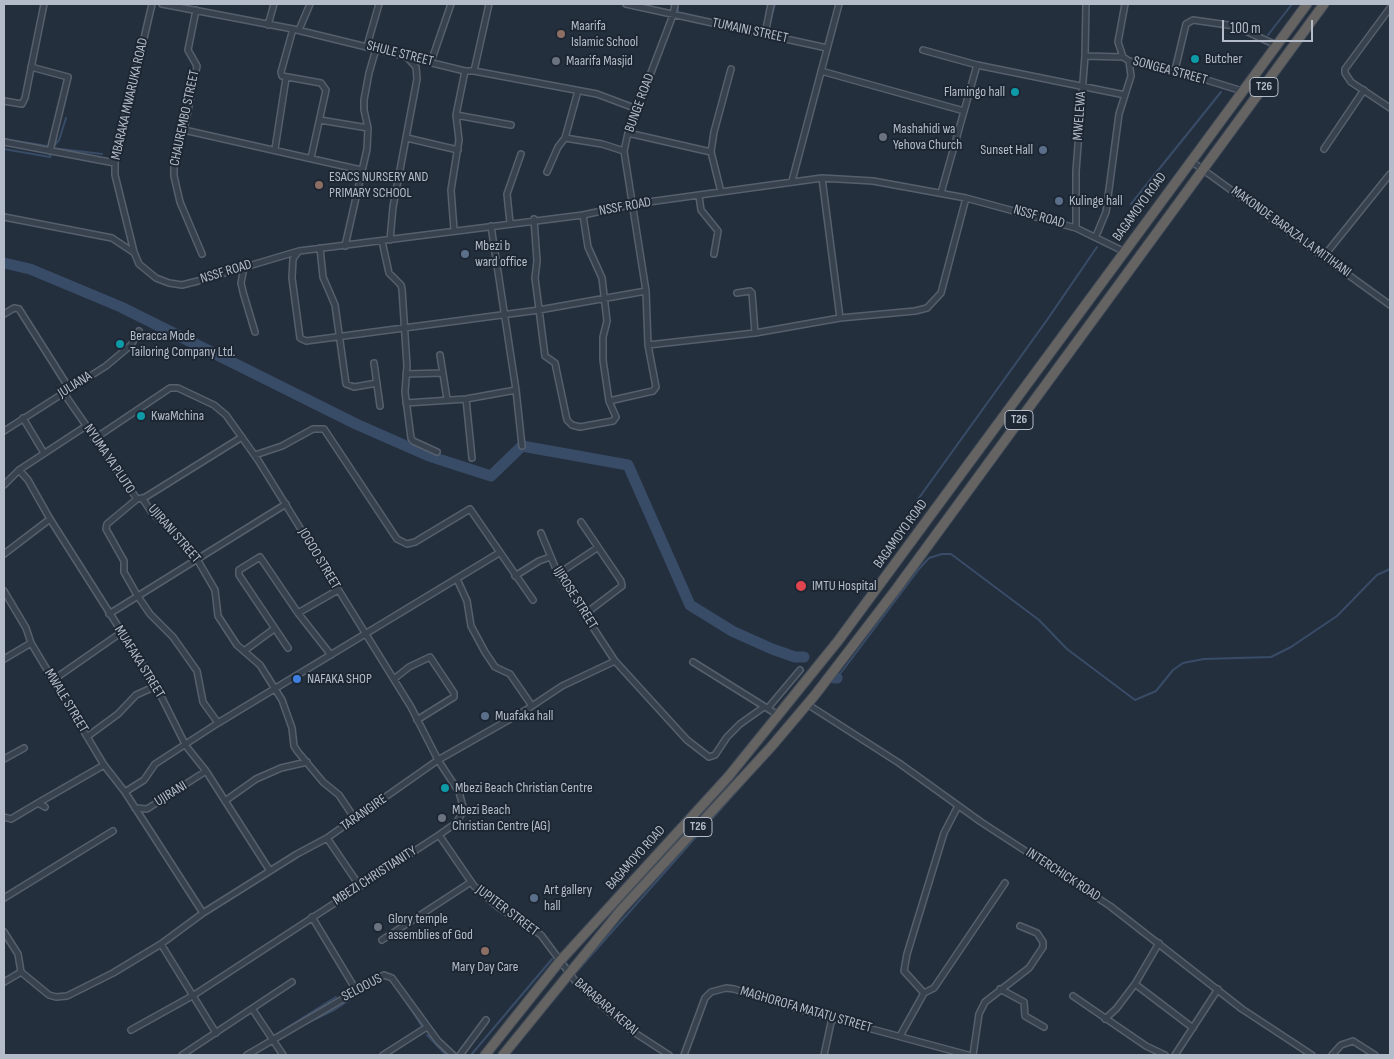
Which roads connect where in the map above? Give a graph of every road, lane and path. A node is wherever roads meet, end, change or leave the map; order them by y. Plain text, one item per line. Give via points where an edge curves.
1 (44, 4) edge
2 (152, 4) edge
3 (162, 4) edge
4 (274, 4) edge
5 (310, 4) edge
6 (379, 4) edge
7 (451, 4) edge
8 (489, 4) edge
9 (626, 4) edge
10 (675, 4) edge
11 (772, 4) edge
12 (839, 4) edge
13 (1086, 4) edge
14 (1125, 4) edge
15 (1307, 4) edge
16 (1324, 4) edge
17 (1390, 8) edge
18 (196, 10) junction
19 (673, 15) junction
20 (268, 25) junction
21 (296, 30) junction
22 (765, 34) junction
23 (367, 46) junction
24 (1278, 46) junction
25 (827, 48) junction
26 (376, 49) junction
27 (923, 50) dead end
28 (405, 55) junction
29 (1086, 56) junction
30 (1123, 57) junction
31 (1129, 61) junction
32 (431, 62) junction
33 (977, 65) junction
34 (31, 67) junction
35 (731, 69) dead end
36 (1175, 70) junction
37 (465, 71) junction
38 (474, 71) junction
39 (821, 72) junction
40 (286, 78) junction
41 (1082, 87) junction
42 (1364, 90) junction
43 (578, 91) junction
44 (1242, 91) junction
45 (1125, 95) junction
46 (4, 101) edge
47 (1390, 108) edge
48 (637, 109) junction
49 (964, 111) junction
50 (456, 115) junction
51 (320, 120) junction
52 (511, 125) dead end
53 (368, 128) junction
54 (184, 130) junction
55 (628, 134) junction
56 (407, 138) junction
57 (565, 138) junction
58 (4, 142) edge
59 (1324, 149) dead end
60 (275, 150) junction
61 (458, 150) junction
62 (50, 151) junction
63 (624, 151) junction
64 (711, 152) junction
65 (521, 154) dead end
66 (312, 158) junction
67 (1191, 161) junction
68 (115, 163) junction
69 (1203, 169) junction
70 (361, 170) junction
71 (547, 172) dead end
72 (1390, 174) edge
73 (822, 178) junction
74 (792, 181) junction
75 (721, 192) junction
76 (941, 193) junction
77 (699, 196) junction
78 (966, 198) junction
79 (634, 204) junction
80 (583, 215) junction
81 (4, 217) edge
82 (534, 219) junction
83 (510, 224) junction
84 (491, 226) junction
85 (1076, 228) junction
86 (454, 230) junction
87 (1096, 236) junction
88 (382, 240) junction
89 (390, 240) junction
90 (346, 246) junction
91 (320, 248) junction
92 (299, 251) junction
93 (134, 252) junction
94 (1125, 252) junction
95 (202, 254) dead end
96 (714, 254) dead end
97 (1324, 256) junction
98 (244, 266) junction
99 (646, 292) junction
100 (737, 292) dead end
101 (605, 300) junction
102 (1390, 305) edge
103 (539, 310) junction
104 (4, 314) edge
105 (506, 314) junction
106 (840, 318) junction
107 (405, 328) junction
108 (139, 331) dead end
109 (255, 332) dead end
110 (755, 333) junction
111 (339, 336) junction
112 (648, 345) junction
113 (440, 355) dead end
114 (374, 363) dead end
115 (443, 373) junction
116 (406, 374) junction
117 (377, 383) junction
118 (69, 388) junction
119 (516, 390) junction
120 (63, 392) junction
121 (447, 399) junction
122 (466, 399) junction
123 (609, 401) junction
124 (406, 403) junction
125 (380, 406) dead end
126 (23, 418) junction
127 (86, 426) junction
128 (4, 431) edge
129 (242, 437) junction
130 (94, 439) junction
131 (522, 446) dead end
132 (437, 452) dead end
133 (44, 453) junction
134 (255, 455) junction
135 (472, 458) dead end
136 (19, 470) junction
137 (4, 485) edge
138 (140, 499) junction
139 (286, 504) junction
140 (50, 520) junction
141 (581, 522) dead end
142 (541, 532) dead end
143 (597, 548) junction
144 (499, 553) junction
145 (4, 554) edge
146 (550, 557) junction
147 (197, 559) junction
148 (558, 574) junction
149 (515, 576) junction
150 (457, 579) junction
151 (338, 590) junction
152 (4, 591) edge
153 (137, 596) junction
154 (533, 600) dead end
155 (298, 613) junction
156 (109, 614) junction
157 (585, 614) junction
158 (274, 629) junction
159 (122, 632) junction
160 (365, 635) junction
161 (31, 642) junction
162 (288, 648) dead end
163 (244, 651) junction
164 (331, 655) junction
165 (4, 659) edge
166 (615, 661) junction
167 (694, 662) dead end
168 (800, 670) dead end
169 (394, 679) junction
170 (53, 680) junction
171 (156, 686) junction
172 (275, 689) junction
173 (807, 704) junction
174 (532, 706) junction
175 (766, 708) junction
176 (779, 716) junction
177 (417, 720) junction
178 (218, 723) junction
179 (88, 736) junction
180 (186, 746) junction
181 (24, 748) dead end
182 (4, 759) edge
183 (438, 760) junction
184 (307, 762) junction
185 (104, 765) junction
186 (206, 772) junction
187 (125, 792) junction
188 (226, 801) junction
189 (38, 803) junction
190 (958, 806) junction
191 (44, 808) dead end
192 (134, 808) junction
193 (4, 817) edge
194 (355, 819) junction
195 (113, 831) dead end
196 (439, 835) junction
197 (327, 838) junction
198 (270, 871) junction
199 (471, 882) junction
200 (1005, 883) dead end
201 (359, 885) junction
202 (4, 898) edge
203 (203, 913) junction
204 (312, 917) junction
205 (1020, 926) dead end
206 (4, 932) edge
207 (382, 940) dead end
208 (1159, 943) junction
209 (161, 944) junction
210 (560, 960) junction
211 (21, 972) junction
212 (568, 973) junction
213 (4, 982) edge
214 (292, 982) dead end
215 (1135, 984) junction
216 (1000, 989) junction
217 (1218, 989) junction
218 (356, 990) junction
219 (924, 993) junction
220 (194, 995) junction
221 (1073, 996) dead end
222 (253, 1010) junction
223 (832, 1018) junction
224 (1105, 1019) junction
225 (486, 1020) dead end
226 (427, 1027) junction
227 (1044, 1027) dead end
228 (1193, 1028) junction
229 (131, 1030) dead end
230 (216, 1033) junction
231 (900, 1036) junction
232 (272, 1039) junction
233 (182, 1055) edge
234 (247, 1055) edge
235 (283, 1055) edge
236 (383, 1055) edge
237 (453, 1055) edge
238 (460, 1055) edge
239 (485, 1055) edge
240 (503, 1055) edge
241 (669, 1055) edge
242 (684, 1055) edge
243 (824, 1055) edge
244 (968, 1055) edge
245 (973, 1055) edge
246 (1166, 1055) edge
247 (1175, 1055) edge
248 (1312, 1055) edge
249 (1332, 1055) edge
250 (1375, 1055) edge

1 - 34 street
2 - 68 street, MBARAKA MWARUKA ROAD
3 - 18 street, SHULE STREET
4 - 20 street
5 - 21 street
6 - 23 street
7 - 32 street
8 - 38 street
9 - 19 street, TUMAINI STREET
10 - 19 street, BUNGE ROAD
11 - 22 street
12 - 25 street
13 - 29 street, MWELEWA
14 - 30 street, SONGEA STREET via 1118,42
15 - 24 highway, BAGAMOYO ROAD / T26
16 - 69 highway, BAGAMOYO ROAD / T26
17 - 42 street via 1345,69 1351,82
18 - 20 street, SHULE STREET
18 - 54 street, CHAUREMBO STREET via 188,50 197,66
19 - 22 street, TUMAINI STREET
19 - 48 street, BUNGE ROAD
20 - 21 street, SHULE STREET
21 - 23 street, SHULE STREET
21 - 40 street via 281,72
22 - 25 street, TUMAINI STREET
23 - 26 street, SHULE STREET
24 - 36 street via 1235,26 1193,20 1186,24 1183,32
24 - 44 highway, BAGAMOYO ROAD / T26
25 - 39 street
26 - 28 street, SHULE STREET
26 - 53 street via 364,100
27 - 33 street
28 - 32 street, SHULE STREET
28 - 56 street via 417,71
29 - 30 street
29 - 41 street, MWELEWA
30 - 31 street, SONGEA STREET
31 - 36 street, SONGEA STREET
31 - 45 street via 1131,76
32 - 37 street, SHULE STREET
33 - 41 street
33 - 49 street
34 - 46 street via 22,104
34 - 62 street via 68,77
35 - 64 street
36 - 44 street, SONGEA STREET
37 - 38 street, SHULE STREET
37 - 50 street
38 - 43 street, SHULE STREET
39 - 49 street
39 - 74 street
40 - 51 street via 324,85 326,90
40 - 60 street
41 - 45 street
41 - 85 street, MWELEWA
42 - 47 street
42 - 59 street
43 - 48 street, SHULE STREET via 597,94
43 - 57 street
44 - 67 highway, BAGAMOYO ROAD / T26
45 - 87 street via 1118,114 1106,212
48 - 55 street, BUNGE ROAD
49 - 76 street
50 - 52 street
50 - 61 street
51 - 53 street
51 - 66 street
53 - 70 street
54 - 60 street
54 - 95 street, CHAUREMBO STREET via 174,161 174,176 180,202
55 - 63 street, BUNGE ROAD
55 - 64 street
56 - 61 street
56 - 89 street
57 - 63 street
57 - 71 street
58 - 62 street
60 - 66 street
61 - 86 street via 450,190
62 - 68 street
63 - 79 street, BUNGE ROAD
64 - 75 street
65 - 83 street via 507,194
66 - 70 street
67 - 69 street, MAKONDE BARAZA LA MITIHANI
67 - 94 highway, BAGAMOYO ROAD / T26
68 - 93 street, MBARAKA MWARUKA ROAD via 119,198
69 - 97 street, MAKONDE BARAZA LA MITIHANI
69 - 173 highway, BAGAMOYO ROAD / T26
70 - 90 street
72 - 97 street
73 - 74 street, NSSF ROAD
73 - 76 street, NSSF ROAD via 873,181
73 - 106 street
74 - 75 street, NSSF ROAD
75 - 77 street, NSSF ROAD
76 - 78 street, NSSF ROAD
77 - 79 street, NSSF ROAD
77 - 96 street via 704,217 718,231
78 - 85 street, NSSF ROAD
78 - 106 street via 948,273 934,303 915,311
79 - 80 street, NSSF ROAD
79 - 99 street, BUNGE ROAD
80 - 82 street, NSSF ROAD
80 - 101 street via 588,247 599,268
81 - 93 street via 112,238
82 - 83 street, NSSF ROAD
82 - 103 street
83 - 84 street, NSSF ROAD
84 - 86 street, NSSF ROAD
84 - 105 street
85 - 87 street, NSSF ROAD
86 - 89 street, NSSF ROAD
87 - 94 street, NSSF ROAD
88 - 89 street, NSSF ROAD
88 - 90 street, NSSF ROAD
88 - 107 street via 389,273 401,285
90 - 91 street, NSSF ROAD
91 - 92 street, NSSF ROAD
91 - 111 street via 323,277 335,305
92 - 98 street, NSSF ROAD
92 - 111 street via 293,259 292,278 300,338 306,341
93 - 98 street, NSSF ROAD via 148,273 176,284 198,281
94 - 176 highway, BAGAMOYO ROAD / T26 via 824,660
97 - 102 street, MAKONDE BARAZA LA MITIHANI
98 - 109 street via 241,283
99 - 101 street
99 - 112 street, BUNGE ROAD
100 - 110 street via 752,293
101 - 103 street
101 - 123 street via 607,321 603,360
103 - 105 street
103 - 123 street via 545,356 555,363 567,420 580,427 613,421 616,417
104 - 118 street via 14,308 19,309
105 - 107 street
105 - 119 street
106 - 110 street
107 - 111 street
107 - 116 street
108 - 118 street, JULIANA via 131,346 106,366
110 - 112 street
111 - 117 street via 346,384 354,387
112 - 123 street, BUNGE ROAD via 655,389
113 - 115 street
114 - 117 street
115 - 116 street
115 - 121 street
116 - 124 street
117 - 125 street
118 - 120 street, JULIANA
119 - 122 street
119 - 131 street
120 - 126 street, JULIANA
120 - 127 street, NYUMA YA PLUTO
121 - 122 street
121 - 124 street
122 - 135 street
124 - 132 street via 411,438
126 - 128 street, JULIANA
126 - 133 street
127 - 130 street, NYUMA YA PLUTO
127 - 133 street
129 - 130 street, JOGOO STREET via 214,405 178,388 170,388
129 - 134 street, JOGOO STREET
129 - 138 street, NYUMA YA PLUTO
130 - 138 street, NYUMA YA PLUTO
133 - 136 street
134 - 139 street, JOGOO STREET
134 - 144 street via 321,428 332,439 397,538 407,544 415,542 470,509
136 - 137 street
136 - 140 street, MUAFAKA STREET
138 - 147 street, UJIRANI STREET via 180,537
138 - 153 street via 106,526
139 - 147 street
139 - 151 street, JOGOO STREET
140 - 145 street
140 - 156 street, MUAFAKA STREET
141 - 143 street
142 - 146 street, IJJROSE STREET
143 - 148 street
143 - 157 street via 622,586
144 - 149 street
144 - 150 street
146 - 148 street, IJJROSE STREET
146 - 149 street
147 - 153 street
147 - 163 street, UJIRANI STREET via 218,598 218,616
148 - 157 street, IJJROSE STREET
149 - 154 street
150 - 160 street
150 - 174 street via 467,601 471,626 485,652 495,667 510,674
151 - 155 street
151 - 160 street, JOGOO STREET
152 - 161 street, MWALE STREET
153 - 156 street
153 - 178 street via 173,637 197,672 203,702
155 - 158 street via 261,558 256,558 238,572
155 - 164 street
156 - 159 street, MUAFAKA STREET
157 - 166 street, IJJROSE STREET
158 - 162 street
158 - 163 street
159 - 170 street
159 - 171 street, MUAFAKA STREET
160 - 164 street
160 - 169 street, JOGOO STREET
161 - 165 street
161 - 170 street, MWALE STREET
163 - 172 street, UJIRANI STREET via 260,665
164 - 172 street
166 - 174 street, TARANGIRE via 562,686
166 - 175 street via 682,734 709,757 715,755 740,724
167 - 175 street
168 - 175 street
169 - 177 street, JOGOO STREET
169 - 177 street via 430,657 454,693 454,697
170 - 179 street, MWALE STREET
171 - 179 street via 131,699 118,714
171 - 180 street, MUAFAKA STREET
172 - 178 street
172 - 184 street, UJIRANI STREET via 288,715 294,746
173 - 190 street, INTERCHICK ROAD via 899,763
173 - 212 highway, BAGAMOYO ROAD / T26
174 - 183 street, TARANGIRE
175 - 176 street
176 - 210 highway, BAGAMOYO ROAD / T26 via 728,777
177 - 183 street, JOGOO STREET
178 - 180 street
179 - 185 street, MWALE STREET
180 - 186 street, MUAFAKA STREET
180 - 187 street via 155,764 144,780
181 - 182 street
183 - 194 street, TARANGIRE
183 - 196 street, JOGOO STREET via 458,792 464,810 456,823
184 - 188 street via 281,768 256,779
184 - 194 street, UJIRANI STREET via 336,792
185 - 187 street, MWALE STREET
185 - 189 street
186 - 188 street, MUAFAKA STREET
186 - 192 street, UJIRANI via 147,809
187 - 192 street, MWALE STREET
188 - 198 street, MUAFAKA STREET
189 - 191 street
189 - 193 street via 11,818
190 - 208 street, INTERCHICK ROAD via 1110,906
190 - 219 street via 944,833 904,968 906,975
192 - 203 street, MWALE STREET
194 - 197 street, TARANGIRE
195 - 202 street
196 - 199 street, JUPITER STREET
196 - 201 street, MBEZI CHRISTIANITY
197 - 198 street, TARANGIRE
197 - 201 street
198 - 203 street, TARANGIRE
199 - 207 street
199 - 210 street, JUPITER STREET via 498,907 541,935
200 - 219 street via 934,988
201 - 204 street, MBEZI CHRISTIANITY
203 - 209 street, TARANGIRE
204 - 218 street
204 - 220 street, MBEZI CHRISTIANITY
205 - 216 street via 1037,933 1043,947 1029,968
206 - 211 street via 18,954
208 - 215 street
208 - 217 street, INTERCHICK ROAD
209 - 211 street, TARANGIRE via 113,973 62,997 48,995
209 - 220 street
210 - 212 street, JUPITER STREET
210 - 239 highway, BAGAMOYO ROAD / T26
211 - 213 street
212 - 240 highway, BAGAMOYO ROAD / T26
212 - 241 street, BARABARA KERAI via 626,1027
214 - 222 street
215 - 224 street
215 - 228 street
216 - 227 street via 1022,1001 1025,1016
216 - 245 street via 982,1007
217 - 228 street
217 - 248 street, INTERCHICK ROAD
218 - 226 street, SELOOUS via 388,975
218 - 232 street, SELOOUS
219 - 231 street
220 - 229 street, MBEZI CHRISTIANITY
220 - 230 street
221 - 224 street
222 - 230 street
222 - 232 street
223 - 231 street, MAGHOROFA MATATU STREET
223 - 242 street, MAGHOROFA MATATU STREET via 734,989 716,990 705,998
223 - 243 street
224 - 246 street
225 - 238 street
226 - 236 street
226 - 237 street, SELOOUS
228 - 247 street
230 - 233 street
231 - 244 street, MAGHOROFA MATATU STREET
232 - 234 street, SELOOUS
232 - 235 street
249 - 250 street via 1341,1045 1353,1041

